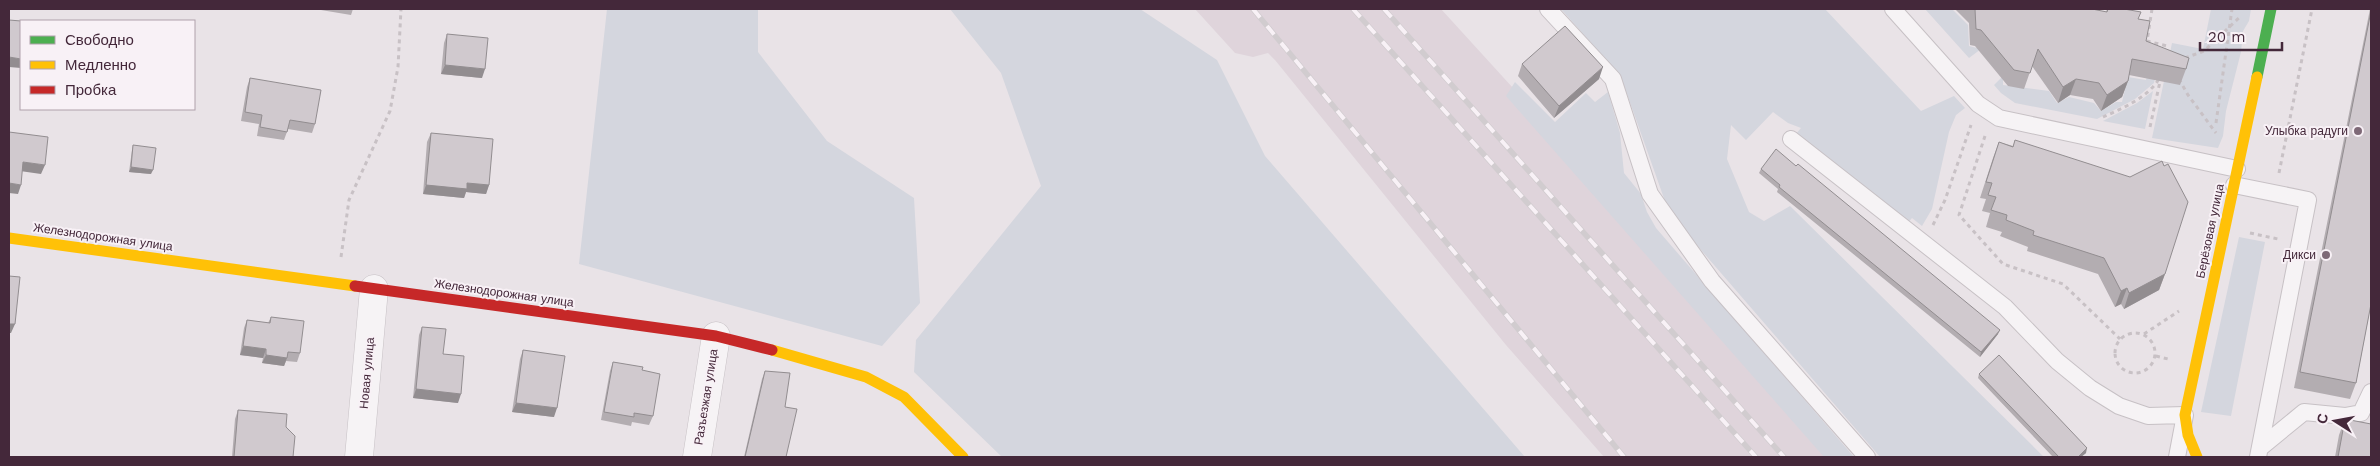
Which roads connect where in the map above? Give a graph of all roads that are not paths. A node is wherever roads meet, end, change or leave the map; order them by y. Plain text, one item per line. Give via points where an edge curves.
1 (1548, 9) edge
2 (1893, 9) edge
3 (2271, 9) edge
4 (1791, 139) dead end
5 (2231, 173) junction
6 (9, 238) edge
7 (374, 289) junction
8 (716, 336) junction
9 (2371, 392) edge
10 (2185, 415) junction
11 (2259, 452) edge
12 (360, 457) edge
13 (697, 457) edge
14 (963, 457) edge
15 (1867, 457) edge
16 (2177, 457) edge
17 (2197, 457) edge

1 - 15 lane via 1613,79 1650,194 1712,281
2 - 5 lane via 1978,104 1999,118 2146,149
3 - 5 street, Берёзовая улица
4 - 10 lane via 2005,307 2057,361 2090,388 2119,406 2148,416
5 - 10 street, Берёзовая улица
5 - 11 lane via 2275,193 2308,200
6 - 7 street, Железнодорожная улица
7 - 8 street, Железнодорожная улица
7 - 12 street, Новая улица
8 - 13 street, Разъезжая улица
8 - 14 street, Железнодорожная улица via 866,377 904,397
9 - 11 lane via 2361,413 2345,416 2304,412
10 - 16 lane
10 - 17 street, Берёзовая улица via 2188,435

